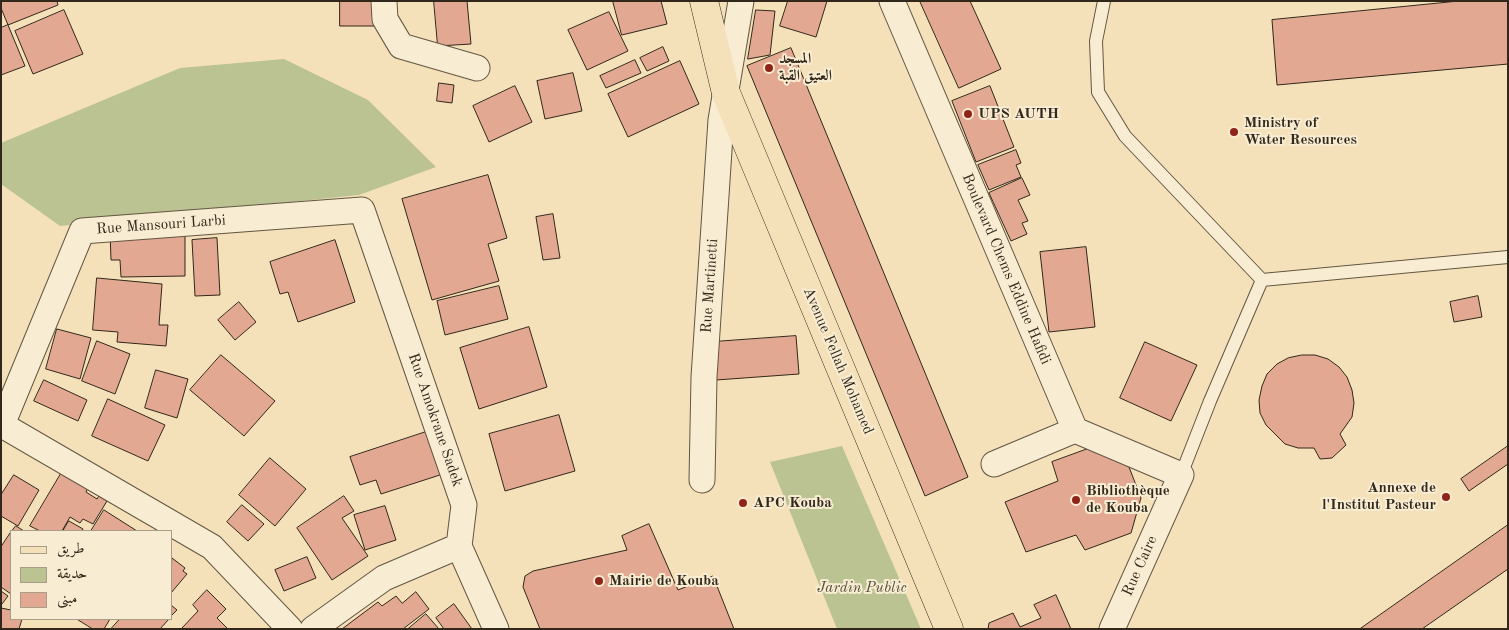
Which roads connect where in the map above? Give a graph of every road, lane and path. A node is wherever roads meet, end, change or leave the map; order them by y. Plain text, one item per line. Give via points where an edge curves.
1 (384, 1) edge
2 (704, 1) edge
3 (741, 1) edge
4 (892, 1) edge
5 (1104, 1) edge
6 (477, 68) dead end
7 (726, 93) junction
8 (362, 210) joint
9 (1508, 257) edge
10 (1262, 280) junction
11 (2, 426) edge
12 (1074, 430) junction
13 (994, 464) dead end
14 (1181, 475) junction
15 (702, 480) dead end
16 (459, 546) junction
17 (290, 629) edge
18 (313, 629) edge
19 (496, 629) edge
20 (949, 629) edge
21 (1112, 629) edge

1 - 6 street via 385,19 402,46
2 - 7 main road, Avenue Fellah Mohamed
3 - 7 street, Rue Martinetti
4 - 12 street, Boulevard Chems Eddine Hafidi
5 - 10 lane via 1096,41 1098,92 1125,136
7 - 15 street, Rue Martinetti via 721,120 705,367
7 - 20 main road, Avenue Fellah Mohamed
8 - 11 street, Rue Mansouri Larbi via 82,232
8 - 16 street, Rue Amokrane Sadek via 464,505
9 - 10 lane
10 - 14 lane
11 - 17 street via 212,547
12 - 13 street
12 - 14 street
14 - 21 street, Rue Caire
16 - 18 street via 384,578
16 - 19 street

